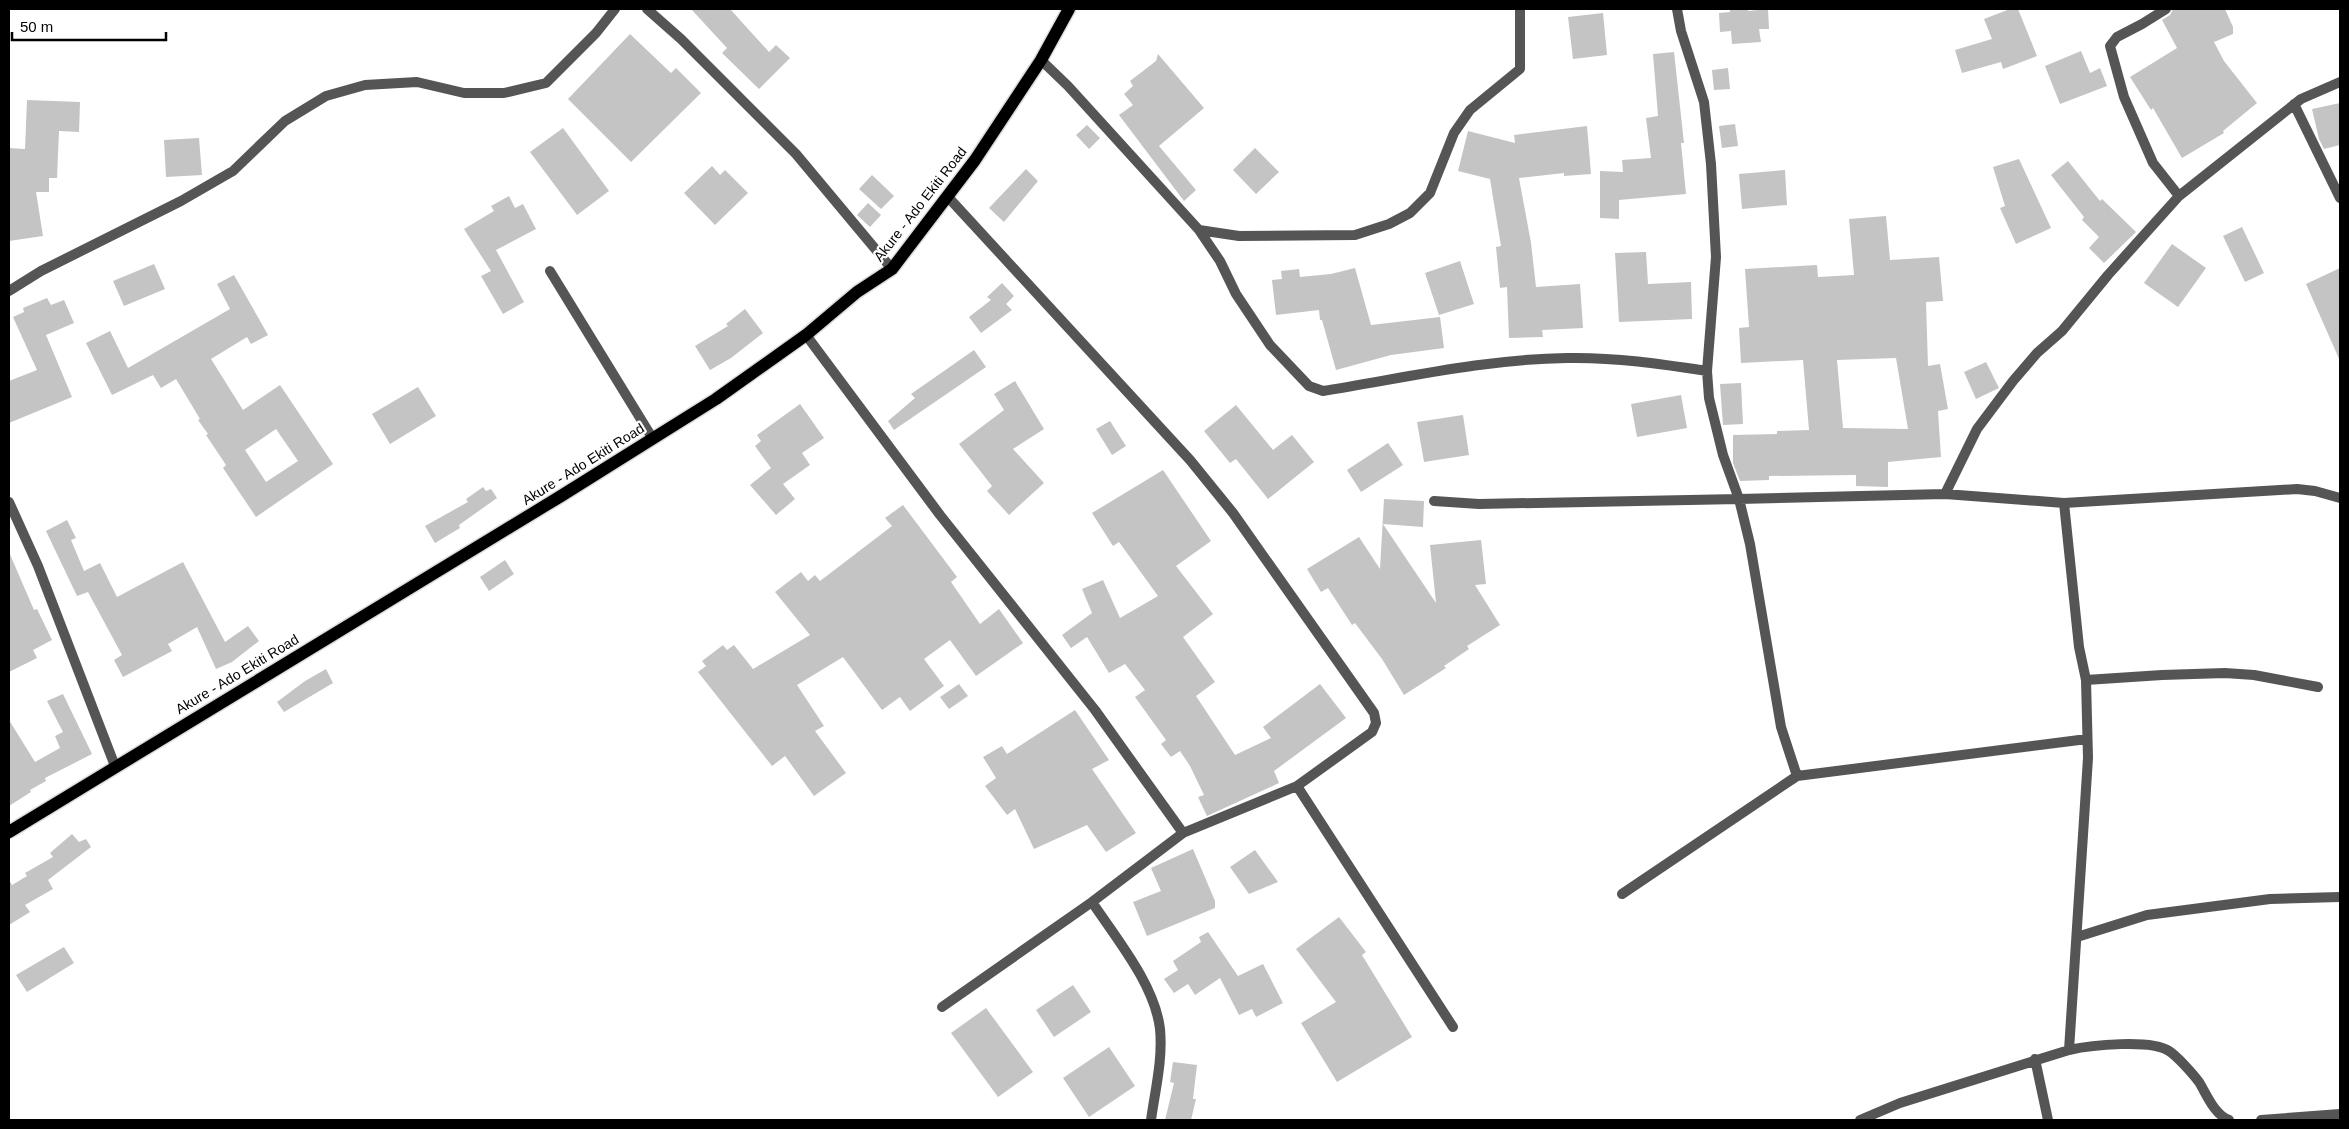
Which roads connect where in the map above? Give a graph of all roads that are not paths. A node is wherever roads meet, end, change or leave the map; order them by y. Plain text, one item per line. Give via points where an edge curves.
1 (616, 9) edge
2 (647, 9) edge
3 (1069, 9) edge
4 (1520, 9) edge
5 (1677, 9) edge
6 (2166, 9) edge
7 (1042, 60) junction
8 (2340, 82) edge
9 (2294, 104) junction
10 (2179, 196) junction
11 (948, 197) junction
12 (2340, 198) edge
13 (1198, 230) junction
14 (892, 269) junction
15 (550, 271) dead end
16 (9, 291) edge
17 (806, 335) junction
18 (1707, 371) junction
19 (653, 438) junction
20 (1945, 494) junction
21 (2340, 498) edge
22 (1739, 499) junction
23 (1434, 501) dead end
24 (9, 502) edge
25 (2064, 502) junction
26 (2086, 680) junction
27 (2318, 687) dead end
28 (2087, 739) junction
29 (115, 766) junction
30 (1797, 776) junction
31 (1297, 786) junction
32 (9, 832) edge
33 (1183, 833) junction
34 (1622, 894) dead end
35 (2340, 897) edge
36 (1092, 902) junction
37 (2077, 937) junction
38 (942, 1007) dead end
39 (1453, 1027) dead end
40 (2069, 1050) junction
41 (2035, 1059) junction
42 (2340, 1114) edge
43 (1151, 1120) edge
44 (1860, 1120) edge
45 (2048, 1120) edge
46 (2229, 1120) edge
47 (2261, 1120) edge

1 - 16 street via 546,83 504,93 464,93 417,82 365,85 326,96 285,121 233,171 182,202 67,258
2 - 14 street via 682,39 796,154
3 - 7 main road, Akure - Ado Ekiti Road
4 - 13 street via 1520,69 1470,110 1454,133 1430,193 1410,213 1355,235 1239,236
5 - 18 street via 1680,31 1704,102 1712,164 1716,257
6 - 10 street via 2117,37 2110,46 2124,97 2153,163
7 - 11 main road, Akure - Ado Ekiti Road
7 - 13 street
8 - 9 street
9 - 10 street
9 - 12 street
10 - 20 street via 2062,332 2037,353 2013,381 1977,429
11 - 14 main road, Akure - Ado Ekiti Road
11 - 31 street via 1190,460 1233,513 1374,713 1376,723 1372,732
13 - 18 street via 1270,345 1309,386 1323,391 1453,367 1566,358 1632,359
14 - 17 main road, Akure - Ado Ekiti Road via 857,292
15 - 19 street
17 - 19 main road, Akure - Ado Ekiti Road via 716,399
17 - 33 street via 940,515 1095,710
18 - 22 street via 1715,430
19 - 29 main road, Akure - Ado Ekiti Road
20 - 22 street
20 - 25 street
21 - 25 street via 2296,489
22 - 23 street via 1479,504
22 - 30 street via 1750,544 1781,726
24 - 29 street via 38,566
25 - 26 street via 2079,647
26 - 27 street via 2225,674 2254,675
26 - 28 street
28 - 30 street
28 - 37 street
29 - 32 main road, Akure - Ado Ekiti Road
30 - 34 street
31 - 33 street
31 - 39 street
33 - 36 street
35 - 37 street via 2270,899 2147,915
36 - 38 street
36 - 43 street via 1154,1004 1160,1029
37 - 40 street
40 - 41 street
40 - 46 street via 2150,1044 2169,1050 2197,1079 2222,1117
41 - 44 street via 1900,1103
41 - 45 street
42 - 47 street

